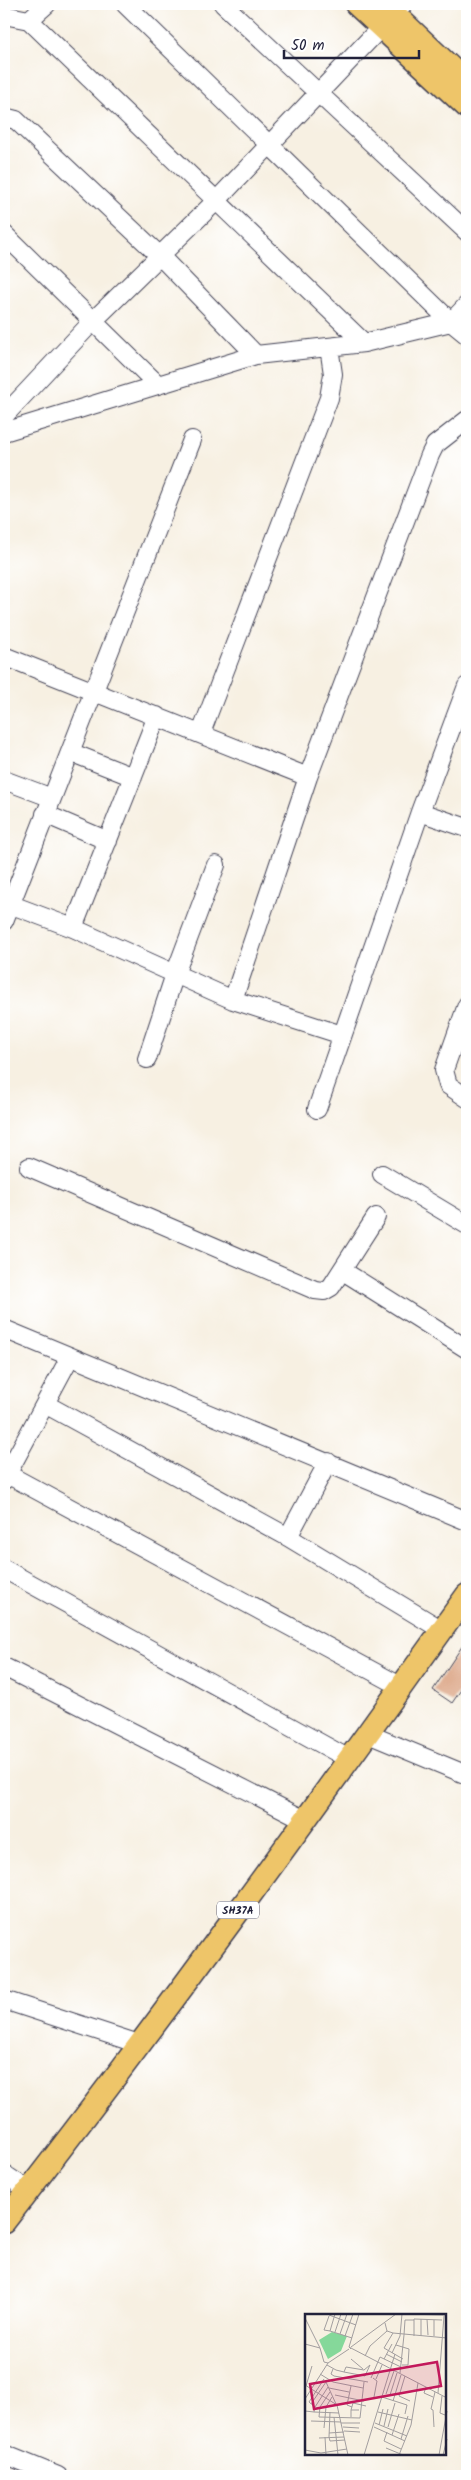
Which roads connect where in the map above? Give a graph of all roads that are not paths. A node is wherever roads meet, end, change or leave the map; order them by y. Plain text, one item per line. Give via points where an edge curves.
1 (47, 4) edge
2 (125, 4) edge
3 (223, 4) edge
4 (356, 4) edge
5 (391, 12) edge
6 (4, 15) edge
7 (29, 20) junction
8 (467, 83) edge
9 (318, 92) junction
10 (467, 107) edge
11 (4, 117) edge
12 (269, 143) junction
13 (218, 199) junction
14 (467, 232) edge
15 (4, 234) edge
16 (160, 256) junction
17 (467, 305) edge
18 (93, 321) junction
19 (451, 322) junction
20 (467, 335) edge
21 (364, 343) junction
22 (330, 347) junction
23 (256, 355) junction
24 (158, 385) junction
25 (4, 416) edge
26 (467, 420) edge
27 (4, 432) edge
28 (192, 440) dead end
29 (4, 656) edge
30 (467, 686) edge
31 (94, 691) junction
32 (157, 716) junction
33 (201, 733) junction
34 (70, 752) junction
35 (133, 777) junction
36 (308, 778) junction
37 (4, 780) edge
38 (48, 806) junction
39 (420, 812) junction
40 (467, 828) edge
41 (108, 841) junction
42 (216, 865) dead end
43 (7, 903) edge
44 (4, 921) edge
45 (74, 928) junction
46 (175, 974) junction
47 (233, 1000) junction
48 (467, 1005) edge
49 (342, 1035) junction
50 (147, 1059) dead end
51 (467, 1098) edge
52 (317, 1109) dead end
53 (29, 1167) dead end
54 (382, 1174) dead end
55 (376, 1217) dead end
56 (467, 1226) edge
57 (343, 1271) junction
58 (4, 1329) edge
59 (467, 1349) edge
60 (70, 1357) junction
61 (45, 1404) junction
62 (328, 1462) junction
63 (5, 1477) edge
64 (467, 1521) edge
65 (288, 1536) junction
66 (4, 1569) edge
67 (467, 1595) edge
68 (442, 1630) junction
69 (4, 1667) edge
70 (402, 1687) junction
71 (368, 1734) junction
72 (349, 1759) junction
73 (467, 1775) edge
74 (305, 1820) junction
75 (4, 2000) edge
76 (139, 2044) junction
77 (4, 2174) edge
78 (28, 2190) junction
79 (4, 2222) edge
80 (4, 2454) edge
81 (58, 2476) edge

1 - 7 street
2 - 12 street
3 - 9 street
4 - 5 main road
5 - 8 main road
5 - 9 street
5 - 10 main road
6 - 7 street
7 - 13 street
9 - 12 street
9 - 14 street
11 - 16 street via 16,120
12 - 13 street
12 - 19 street
13 - 16 street
13 - 21 street
15 - 18 street
16 - 18 street
16 - 23 street
17 - 19 street
18 - 24 street
18 - 25 street
19 - 20 street
19 - 21 street
21 - 22 street
22 - 23 street
22 - 33 street via 333,374 329,398
23 - 24 street
24 - 27 street
26 - 36 street via 435,445 430,455
28 - 31 street
29 - 31 street
30 - 39 street
31 - 32 street
31 - 34 street
32 - 33 street
32 - 35 street
33 - 36 street
34 - 35 street
34 - 38 street
35 - 41 street
36 - 47 street
37 - 38 street
38 - 41 street
38 - 43 street
39 - 40 street
39 - 49 street
41 - 45 street
42 - 46 street
43 - 44 street
43 - 45 street
45 - 46 street
46 - 47 street
46 - 50 street
47 - 49 street
48 - 51 street via 444,1070 448,1085
49 - 52 street
53 - 57 street via 315,1290 324,1291 331,1287
54 - 56 street
55 - 57 street
57 - 59 street
58 - 60 street
60 - 61 street
60 - 62 street
61 - 63 street
61 - 65 street
62 - 64 street
62 - 65 street
63 - 70 street
65 - 68 street
66 - 72 street
67 - 68 main road, SH37A
68 - 70 main road, SH37A
69 - 74 street
70 - 71 main road, SH37A
71 - 72 main road, SH37A
71 - 73 street
72 - 74 main road, SH37A
74 - 76 main road, SH37A
75 - 76 street
76 - 78 main road, SH37A
77 - 78 street
78 - 79 main road, SH37A
80 - 81 street

